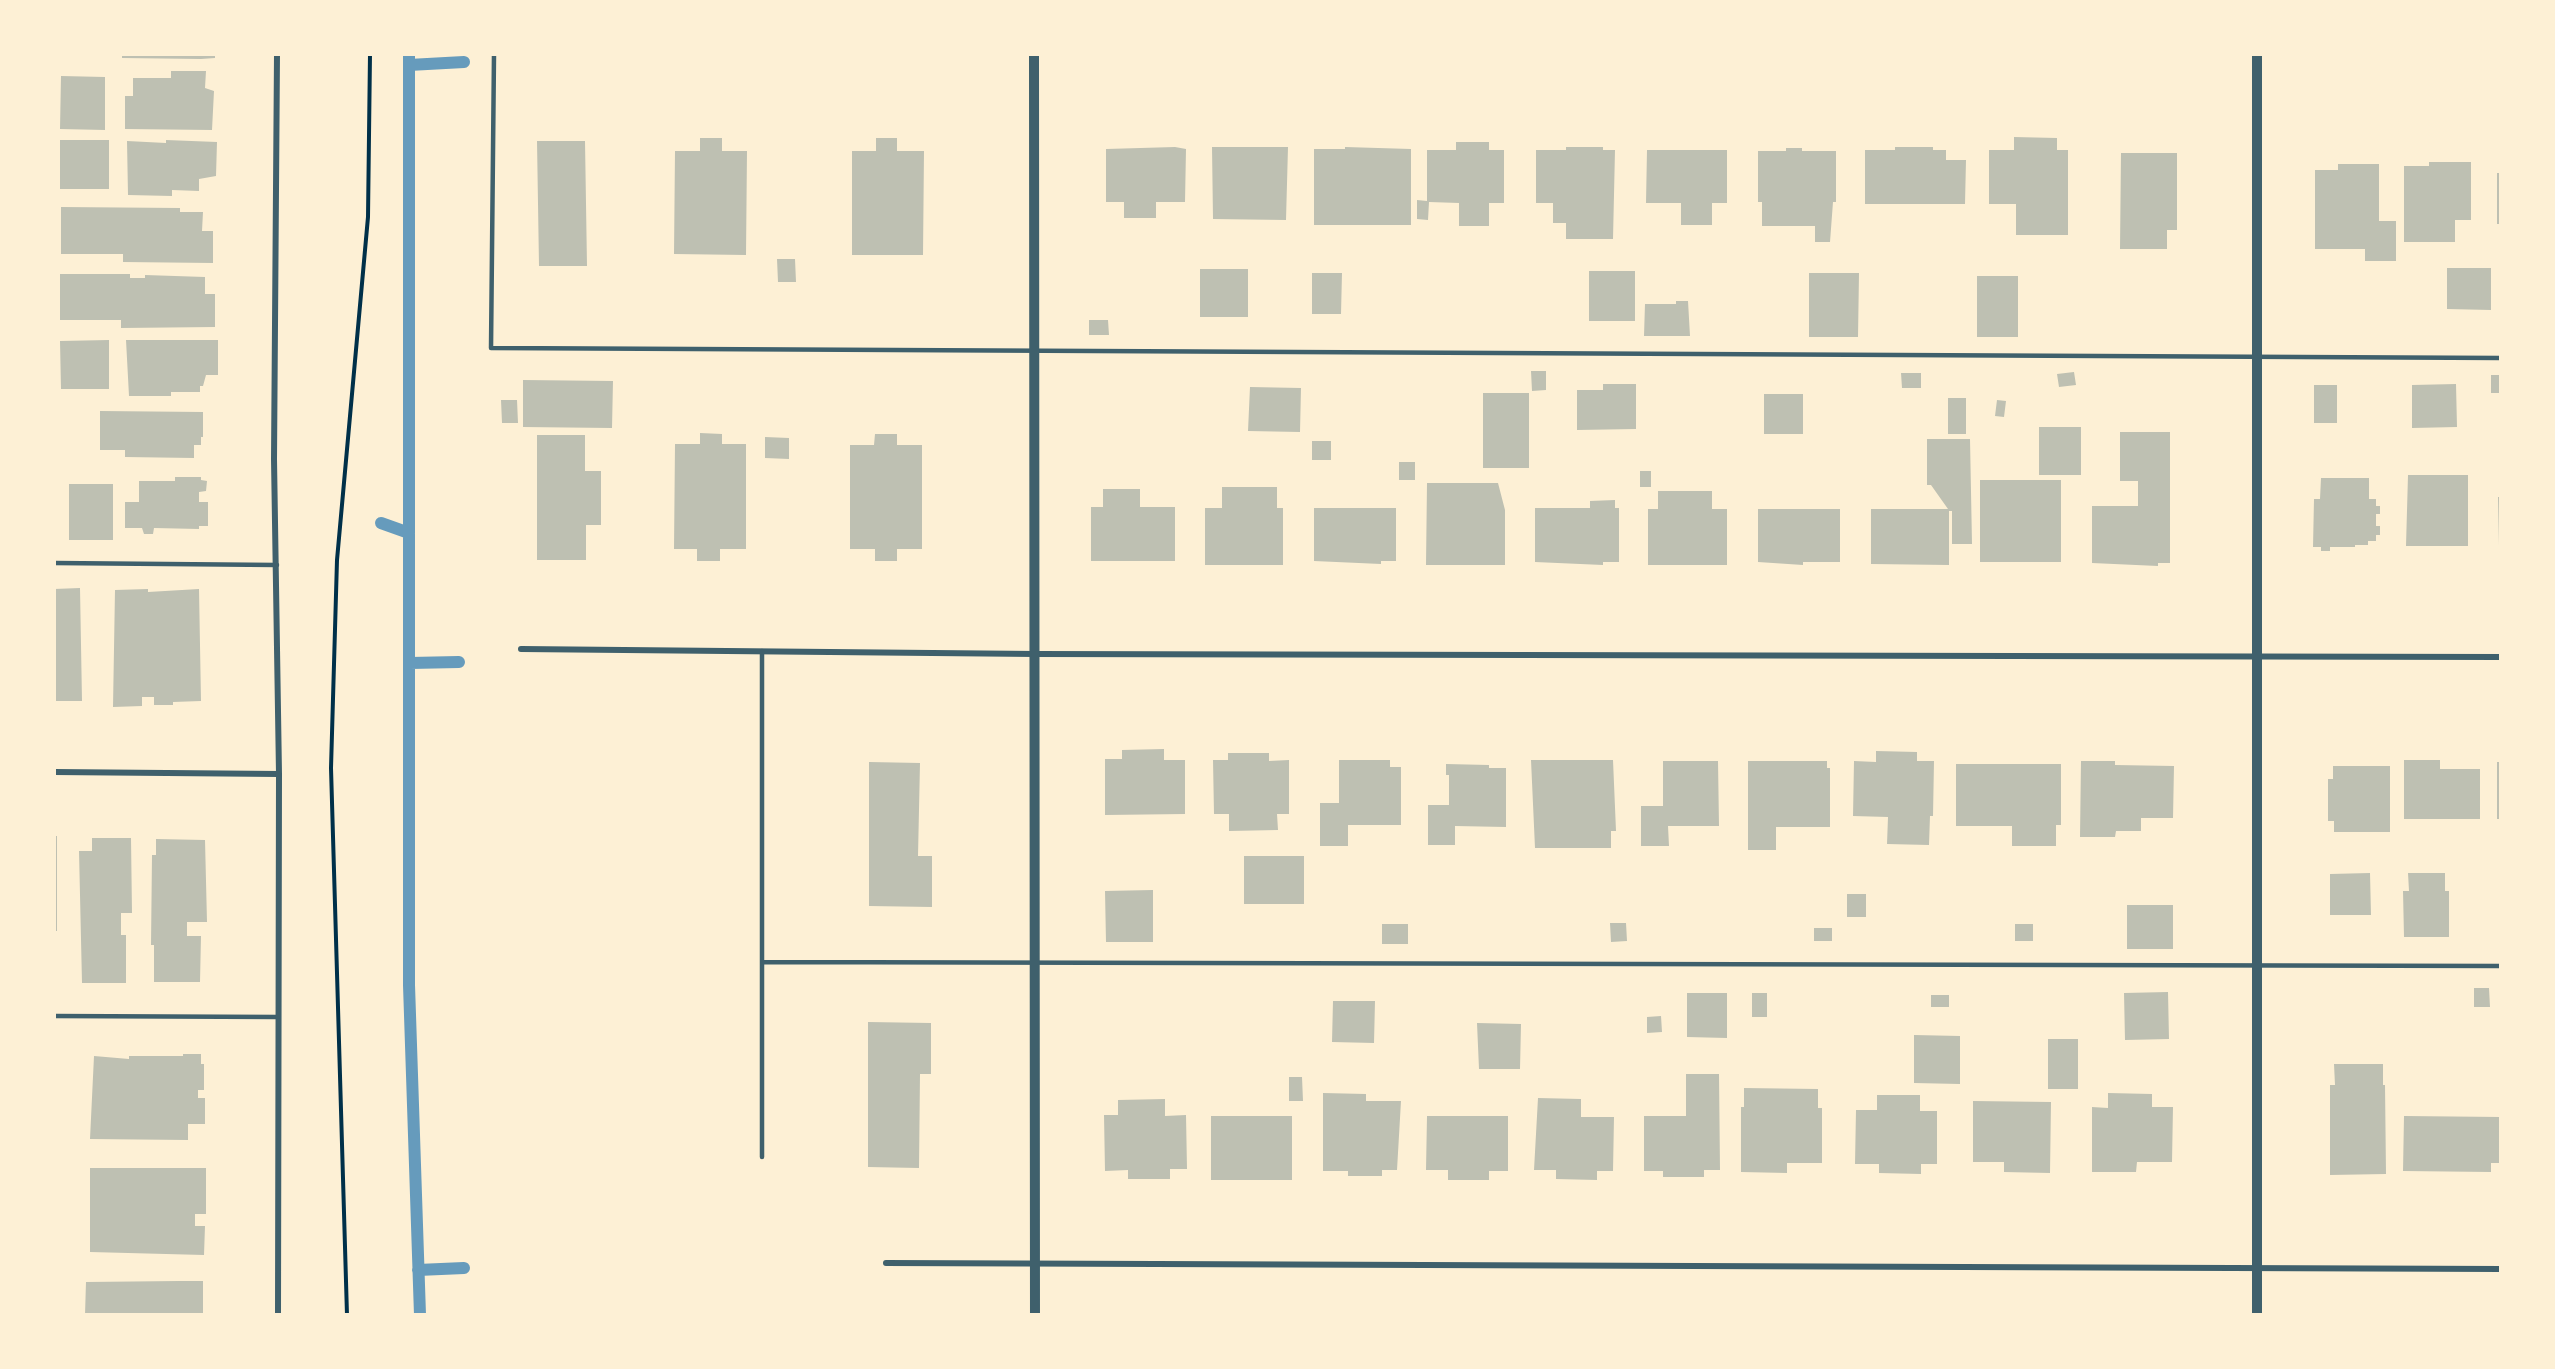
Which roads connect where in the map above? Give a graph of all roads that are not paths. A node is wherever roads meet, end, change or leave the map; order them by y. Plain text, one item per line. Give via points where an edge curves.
1 (277, 54) edge
2 (494, 54) edge
3 (1034, 54) edge
4 (2258, 54) edge
5 (1034, 352) junction
6 (2258, 358) junction
7 (2501, 358) edge
8 (54, 563) edge
9 (277, 565) junction
10 (521, 649) dead end
11 (762, 651) junction
12 (1035, 654) junction
13 (2258, 657) junction
14 (2501, 657) edge
15 (54, 772) edge
16 (279, 774) junction
17 (762, 962) junction
18 (1035, 963) junction
19 (2258, 965) junction
20 (2501, 966) edge
21 (54, 1016) edge
22 (278, 1017) junction
23 (762, 1157) dead end
24 (886, 1263) dead end
25 (1035, 1263) junction
26 (2258, 1269) junction
27 (2501, 1269) edge
28 (278, 1315) edge
29 (1035, 1315) edge
30 (2258, 1315) edge

1 - 9 street
2 - 5 lane via 491,348
3 - 5 street
4 - 6 street
5 - 6 lane
5 - 12 street
6 - 7 lane
6 - 13 street
8 - 9 lane
9 - 16 street
10 - 11 street
11 - 12 street
11 - 17 lane
12 - 13 street
12 - 18 street
13 - 14 street
13 - 19 street
15 - 16 street
16 - 22 street
17 - 18 lane
17 - 23 lane
18 - 19 lane
18 - 25 street
19 - 20 lane
19 - 26 street
21 - 22 lane
22 - 28 street
24 - 25 street
25 - 26 street
25 - 29 street
26 - 27 street
26 - 30 street

